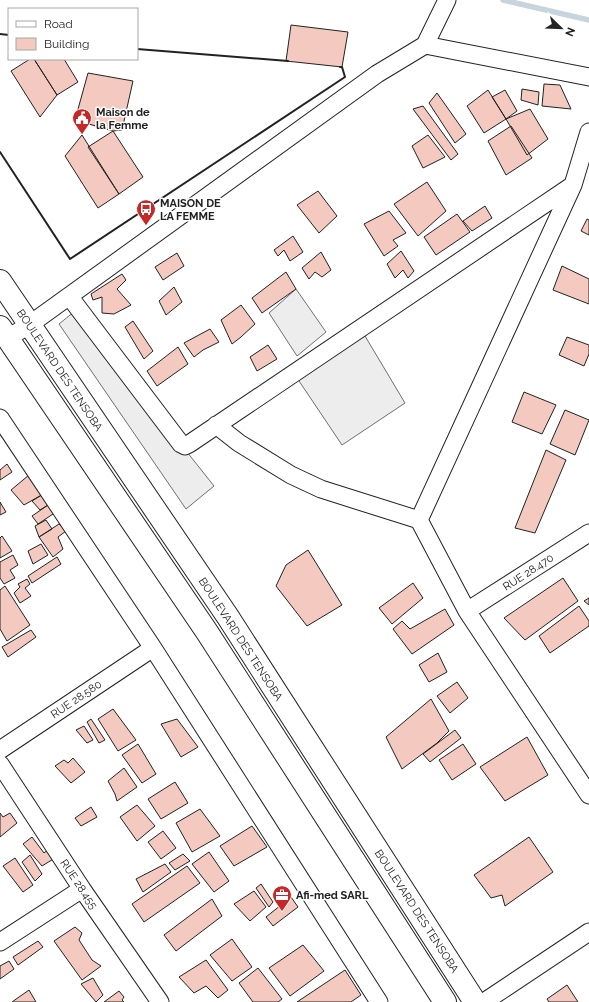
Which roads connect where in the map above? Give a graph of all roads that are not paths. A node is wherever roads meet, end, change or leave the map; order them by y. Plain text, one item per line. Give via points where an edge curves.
1 (447, 0) edge
2 (425, 45) junction
3 (589, 77) edge
4 (589, 132) edge
5 (573, 186) junction
6 (0, 281) edge
7 (69, 296) junction
8 (29, 325) junction
9 (4, 333) edge
10 (0, 418) edge
11 (216, 425) junction
12 (420, 520) junction
13 (589, 533) edge
14 (467, 611) junction
15 (152, 648) junction
16 (0, 750) edge
17 (0, 764) edge
18 (589, 795) edge
19 (82, 889) junction
20 (589, 932) edge
21 (0, 942) edge
22 (160, 1002) edge
23 (380, 1002) edge
24 (446, 1002) edge
25 (475, 1002) edge
26 (484, 1002) edge

1 - 2 street
2 - 3 street
2 - 7 street via 378,74
4 - 5 street
5 - 11 street
5 - 12 street
6 - 8 main road, BOULEVARD DES TENSOBA
7 - 8 street
7 - 11 street via 181,444 189,444
8 - 9 street
8 - 25 main road, BOULEVARD DES TENSOBA via 228,617
9 - 24 main road via 207,632
10 - 15 street
11 - 12 street via 245,447 291,475 321,489
12 - 14 street
13 - 14 street, RUE 28.470
14 - 18 street
15 - 16 street, RUE 28.580
15 - 23 street
17 - 19 street, RUE 28.455
19 - 21 street
19 - 22 street, RUE 28.455
20 - 26 street

